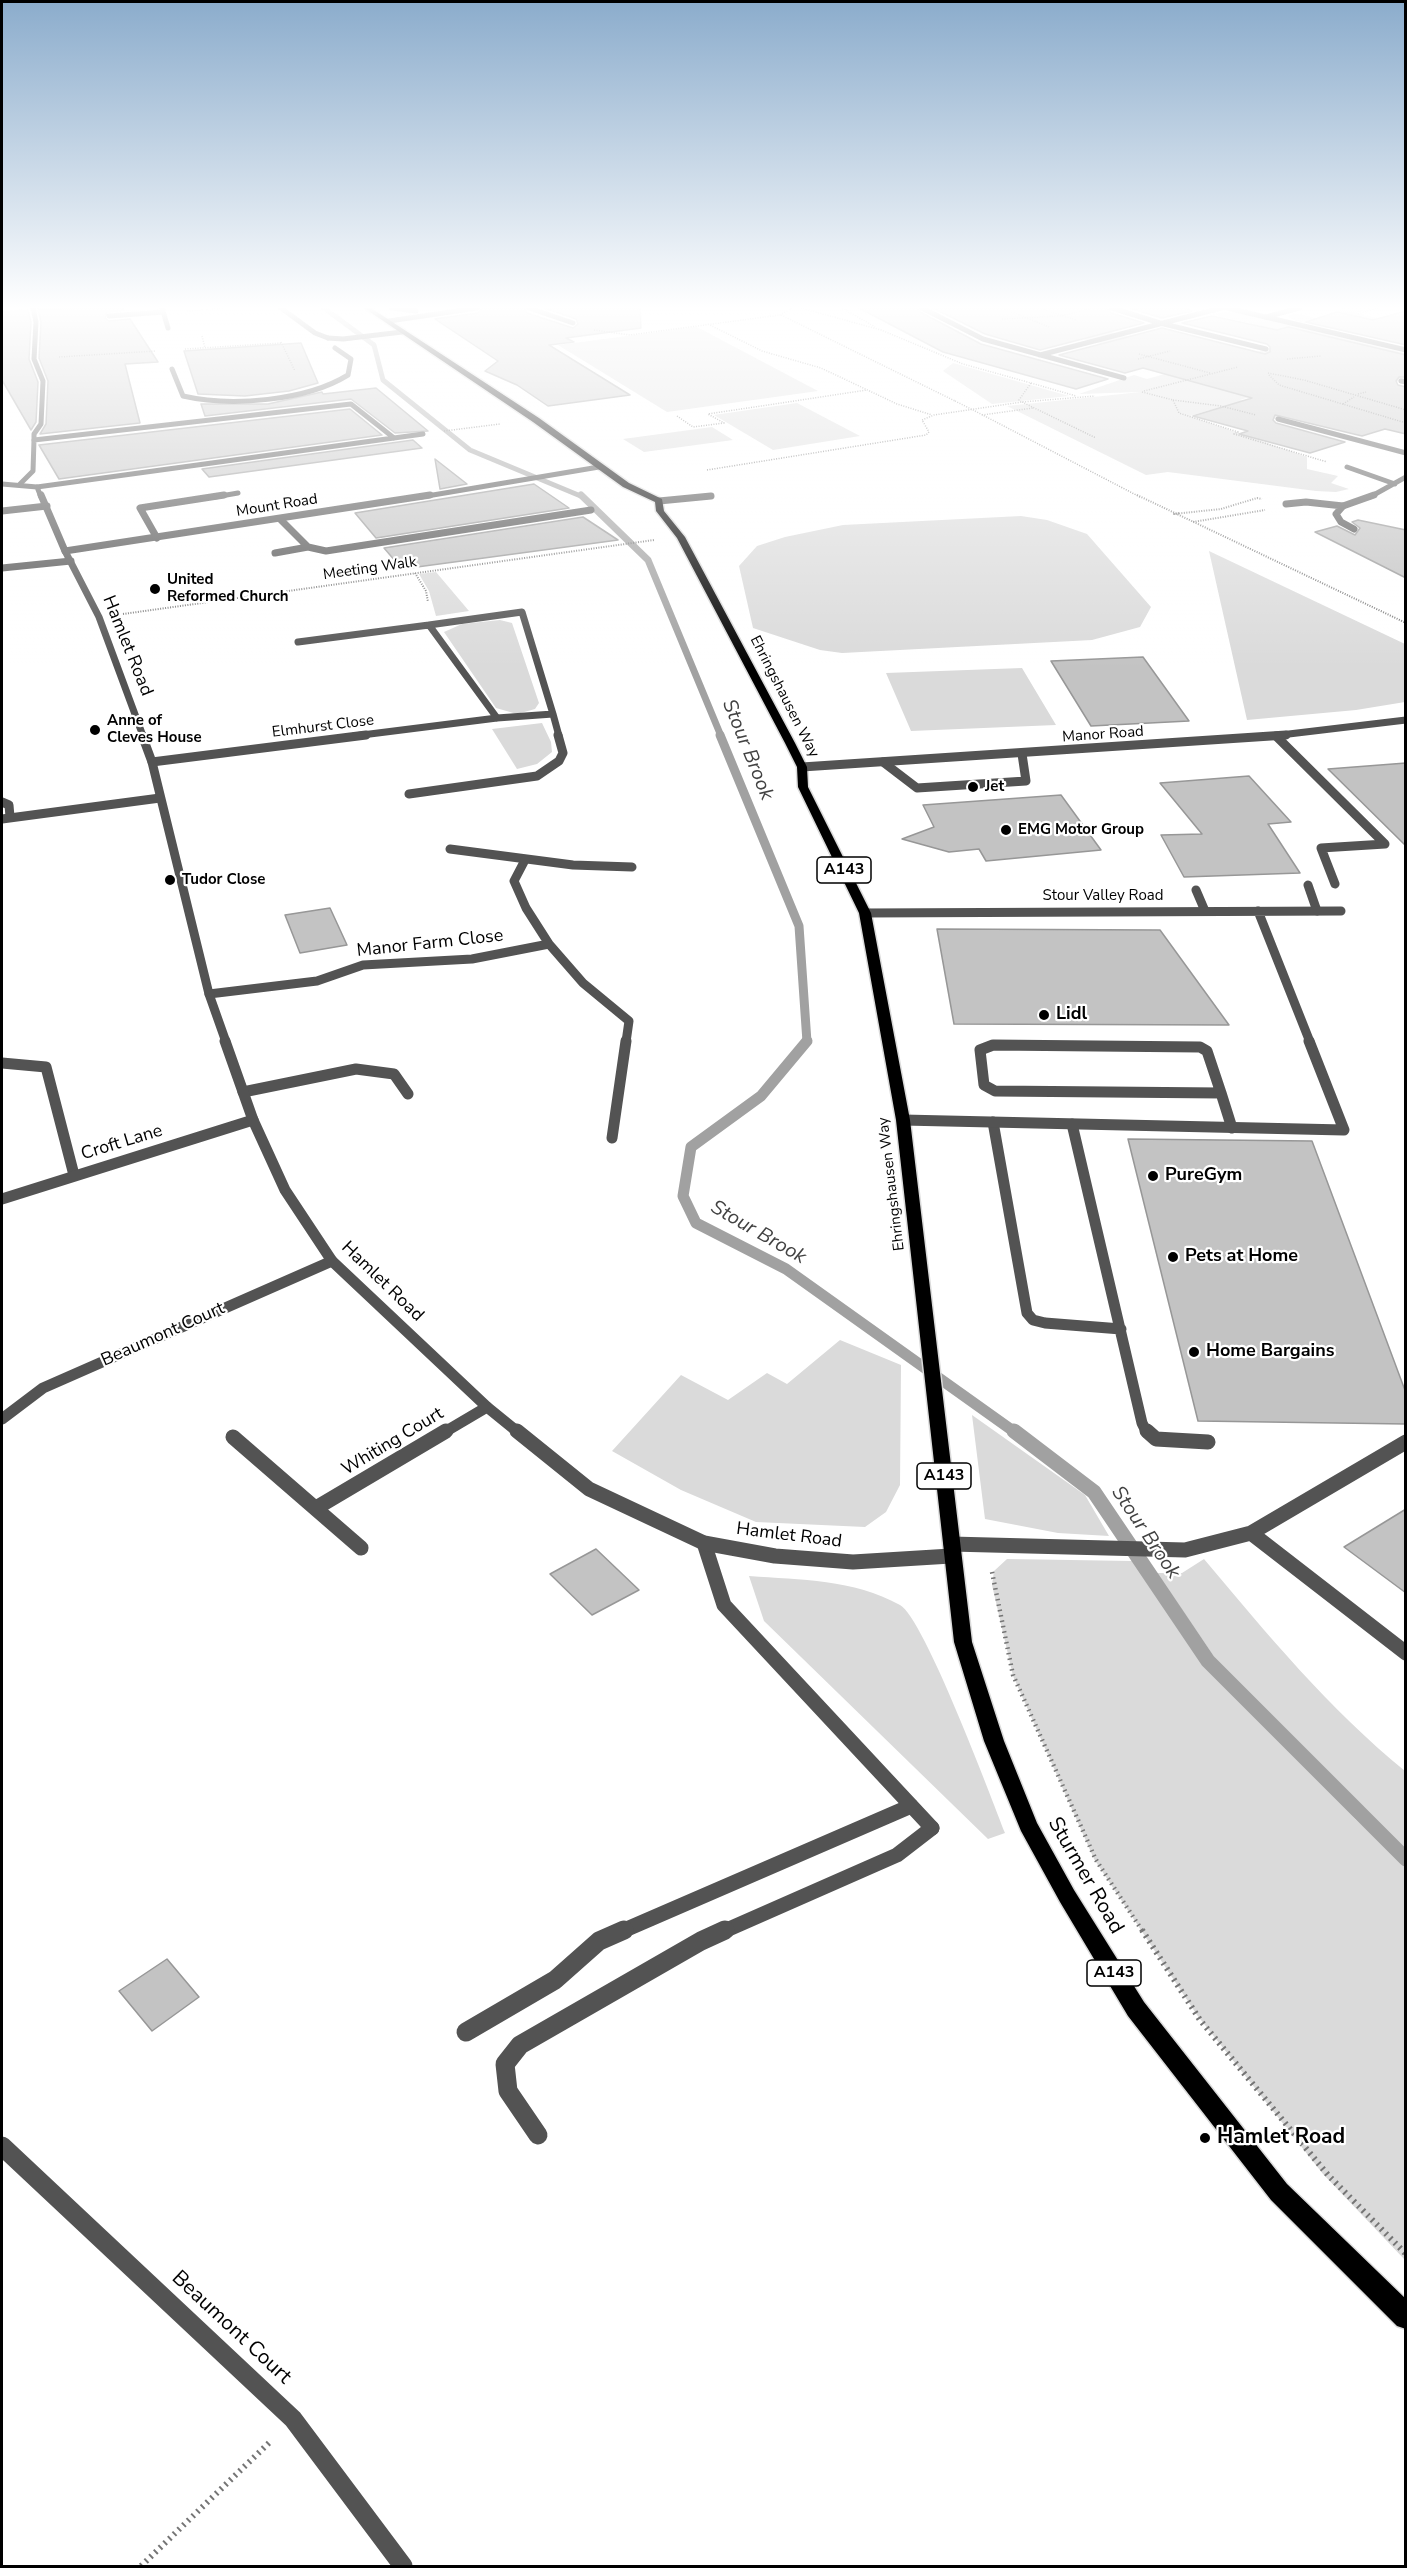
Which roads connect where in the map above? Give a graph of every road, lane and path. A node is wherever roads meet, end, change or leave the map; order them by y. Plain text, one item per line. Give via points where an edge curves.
1 (38, 428) edge
2 (141, 428) edge
3 (381, 428) edge
4 (473, 428) edge
5 (547, 428) edge
6 (927, 428) edge
7 (1005, 428) edge
8 (1075, 428) edge
9 (1224, 428) edge
10 (1311, 428) edge
11 (1243, 430) dead end
12 (448, 431) dead end
13 (1238, 432) junction
14 (423, 434) dead end
15 (394, 438) junction
16 (1096, 438) dead end
17 (34, 440) junction
18 (1406, 453) edge
19 (1307, 457) dead end
20 (1347, 466) dead end
21 (599, 467) junction
22 (702, 470) dead end
23 (1402, 480) edge
24 (2, 484) edge
25 (20, 484) junction
26 (37, 488) junction
27 (238, 494) dead end
28 (711, 496) dead end
29 (659, 501) junction
30 (1286, 504) junction
31 (47, 506) junction
32 (1343, 506) junction
33 (2, 510) edge
34 (591, 510) dead end
35 (1174, 513) junction
36 (1179, 513) dead end
37 (281, 520) junction
38 (1191, 522) junction
39 (1354, 529) dead end
40 (157, 538) junction
41 (645, 542) dead end
42 (308, 547) junction
43 (65, 551) junction
44 (275, 553) dead end
45 (71, 561) junction
46 (2, 568) edge
47 (415, 573) junction
48 (99, 617) junction
49 (1406, 623) edge
50 (429, 625) junction
51 (298, 642) dead end
52 (553, 714) junction
53 (496, 718) junction
54 (1406, 720) edge
55 (1276, 736) junction
56 (1022, 754) junction
57 (152, 762) junction
58 (883, 762) junction
59 (802, 767) junction
60 (409, 794) dead end
61 (160, 798) junction
62 (2, 802) edge
63 (6, 818) edge
64 (450, 849) dead end
65 (525, 860) junction
66 (632, 867) dead end
67 (1335, 884) dead end
68 (1308, 885) dead end
69 (1196, 890) dead end
70 (1205, 911) junction
71 (1258, 911) junction
72 (1317, 911) junction
73 (1341, 911) dead end
74 (866, 912) junction
75 (549, 944) junction
76 (209, 994) junction
77 (2, 1063) edge
78 (243, 1092) junction
79 (1221, 1093) junction
80 (408, 1094) dead end
81 (254, 1120) junction
82 (903, 1120) junction
83 (993, 1122) junction
84 (1072, 1124) junction
85 (1232, 1128) junction
86 (612, 1138) dead end
87 (74, 1175) junction
88 (2, 1199) edge
89 (332, 1261) junction
90 (1121, 1329) junction
91 (935, 1396) joint
92 (488, 1407) junction
93 (2, 1419) edge
94 (233, 1437) dead end
95 (1208, 1442) dead end
96 (1406, 1442) edge
97 (316, 1508) junction
98 (1251, 1533) junction
99 (704, 1543) junction
100 (361, 1548) dead end
101 (951, 1550) junction
102 (991, 1567) dead end
103 (1406, 1653) edge
104 (910, 1806) junction
105 (466, 2032) dead end
106 (538, 2135) dead end
107 (2, 2146) edge
108 (1406, 2254) edge
109 (1406, 2317) edge
110 (293, 2419) junction
111 (141, 2566) edge
112 (403, 2566) edge

1 - 17 street
2 - 17 street
3 - 15 street
4 - 12 path
5 - 21 main road
6 - 22 path via 926,435
7 - 35 path
8 - 16 path
9 - 13 path
10 - 18 street
11 - 13 path
13 - 19 path via 1233,434
14 - 15 street
15 - 26 street
17 - 25 street via 33,471
20 - 23 street via 1350,470
21 - 29 main road
21 - 37 street, Mount Road
23 - 32 street
24 - 25 street
25 - 26 street
26 - 31 street, Hamlet Road
27 - 40 street via 140,508
28 - 29 street
29 - 59 main road, Ehringshausen Way / A143 via 660,511 681,537
30 - 32 street
30 - 35 path via 1257,498 1221,509
30 - 38 path via 1293,505
31 - 33 street
31 - 43 street, Hamlet Road
32 - 39 street via 1336,514
34 - 42 street via 326,551
35 - 36 path
35 - 38 path
37 - 40 street, Mount Road
37 - 42 street
38 - 49 path
40 - 43 street, Mount Road
41 - 47 path, Meeting Walk
42 - 44 street
43 - 45 street, Hamlet Road
45 - 46 street
45 - 48 street, Hamlet Road
47 - 48 path, Meeting Walk
47 - 50 path via 426,591
48 - 57 street, Hamlet Road
50 - 51 street
50 - 52 street via 522,612
50 - 53 street
52 - 53 street, Elmhurst Close
52 - 60 street via 563,753 559,761 537,776
53 - 57 street, Elmhurst Close
54 - 55 street, Manor Road
55 - 56 street, Manor Road
55 - 67 street via 1385,844 1321,848
56 - 58 street, Manor Road
56 - 58 street via 1026,781 917,788
57 - 61 street, Hamlet Road
58 - 59 street, Manor Road
59 - 74 main road, Ehringshausen Way / A143 via 803,787
61 - 63 street
61 - 76 street, Hamlet Road
62 - 63 street via 9,805
64 - 65 street
65 - 66 street
65 - 75 street via 514,881
68 - 72 street
69 - 70 street
70 - 71 street, Stour Valley Road
70 - 74 street, Stour Valley Road
71 - 72 street, Stour Valley Road
71 - 85 street via 1344,1130
72 - 73 street, Stour Valley Road
74 - 82 main road, Ehringshausen Way / A143
75 - 76 street, Manor Farm Close via 472,959 363,965 317,981
75 - 86 street via 583,983 629,1021
76 - 78 street, Hamlet Road
77 - 87 street via 46,1067
78 - 80 street via 356,1069 394,1074
78 - 81 street, Hamlet Road
79 - 79 street via 1208,1051 1191,1045 993,1045 980,1050 984,1085 995,1092
79 - 85 street
81 - 87 street, Croft Lane
81 - 89 street, Hamlet Road via 285,1190
82 - 83 street
82 - 91 main road, Ehringshausen Way / A143
83 - 84 street
83 - 90 street via 1027,1313 1033,1320 1045,1323
84 - 85 street
84 - 90 street
87 - 88 street, Croft Lane
89 - 92 street, Hamlet Road
89 - 93 street, Beaumont Court via 43,1388
90 - 95 street via 1142,1423 1149,1436
91 - 101 main road, Sturmer Road / A143
92 - 97 street, Whiting Court
92 - 99 street, Hamlet Road via 589,1489
94 - 97 street
96 - 98 street, Hamlet Road
97 - 100 street
98 - 101 street, Hamlet Road via 1185,1550
98 - 103 street
99 - 101 street, Hamlet Road via 775,1556 853,1562
99 - 104 street via 724,1605
101 - 109 main road, Sturmer Road / A143 via 963,1642 994,1741 1028,1825 1067,1896 1136,2008 1280,2192
102 - 108 path via 1013,1675 1096,1860 1200,2020 1328,2175
104 - 105 street via 599,1941 555,1980
104 - 106 street via 932,1828 897,1855 701,1941 520,2045 505,2064 508,2091
107 - 110 street, Beaumont Court
110 - 111 path
110 - 112 street, Beaumont Court

